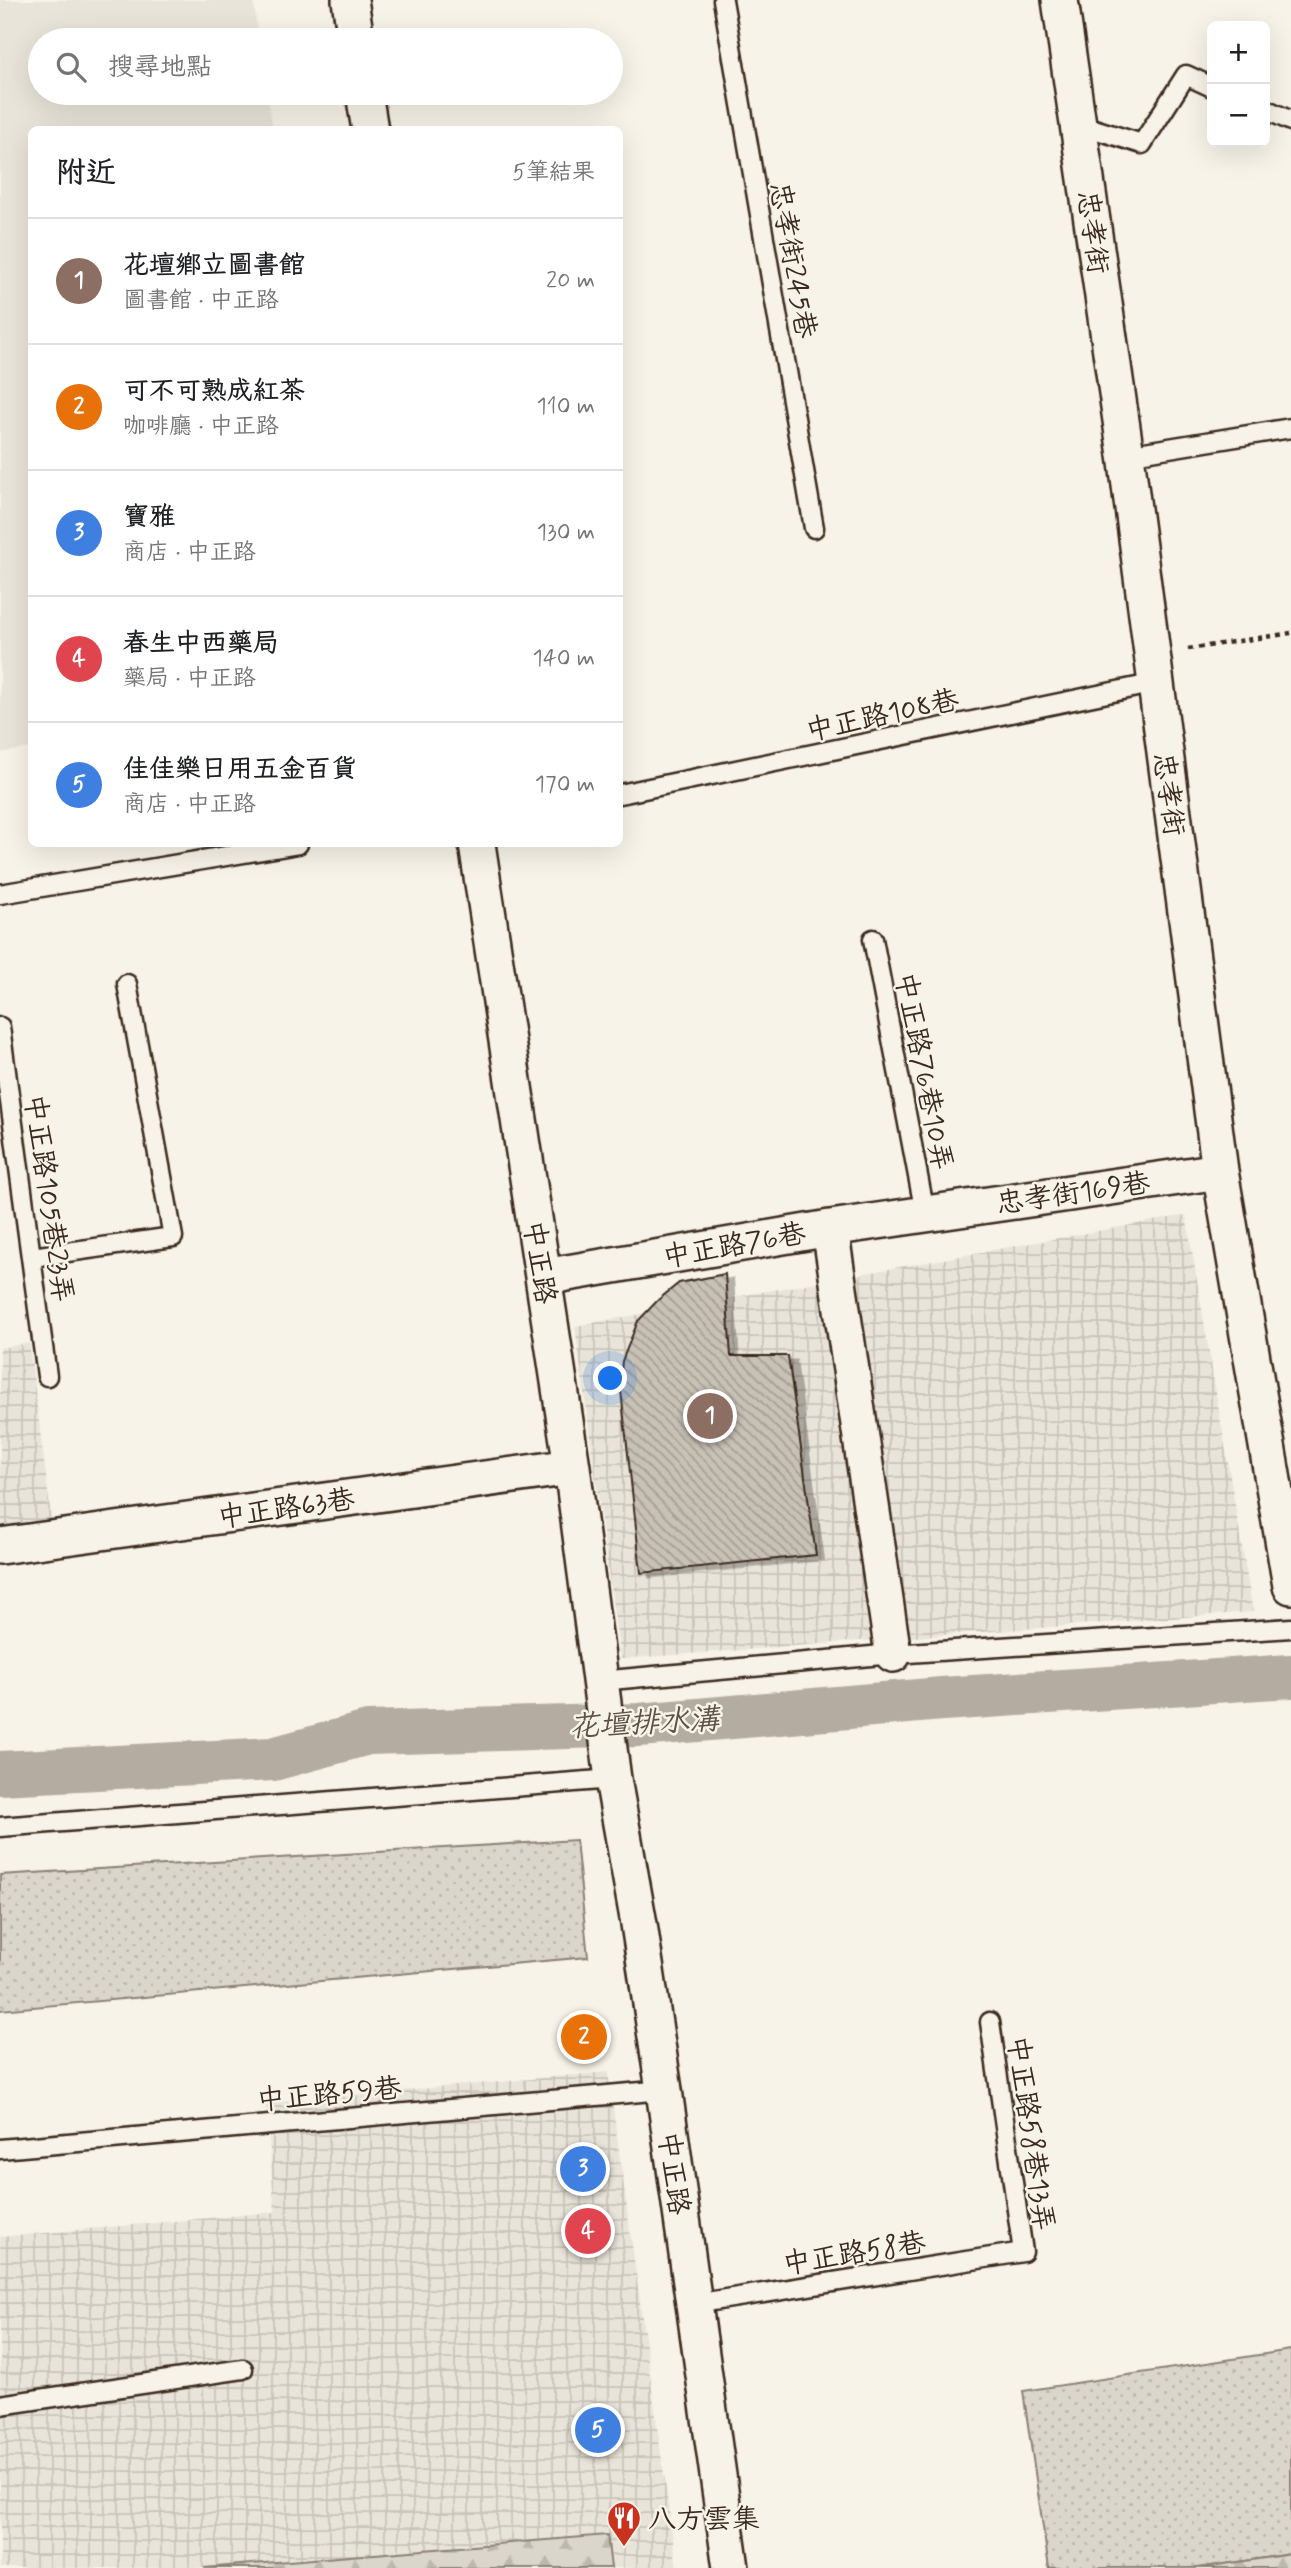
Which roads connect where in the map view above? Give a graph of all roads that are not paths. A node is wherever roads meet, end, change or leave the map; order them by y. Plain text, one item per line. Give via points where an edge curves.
1 (350, 0) edge
2 (723, 0) edge
3 (1060, 0) edge
4 (354, 28) edge
5 (1207, 85) edge
6 (366, 105) edge
7 (1270, 111) edge
8 (1291, 121) edge
9 (1078, 124) junction
10 (369, 126) edge
11 (1291, 428) edge
12 (1126, 455) junction
13 (814, 528) dead end
14 (1154, 669) junction
15 (623, 794) edge
16 (280, 847) edge
17 (477, 847) edge
18 (0, 894) edge
19 (873, 939) dead end
20 (127, 984) dead end
21 (0, 1027) edge
22 (1220, 1171) junction
23 (925, 1213) junction
24 (830, 1228) junction
25 (32, 1257) junction
26 (544, 1277) junction
27 (47, 1376) dead end
28 (572, 1467) junction
29 (0, 1546) edge
30 (1291, 1586) edge
31 (1291, 1628) edge
32 (893, 1654) junction
33 (600, 1681) junction
34 (613, 1779) junction
35 (0, 1827) edge
36 (990, 2022) dead end
37 (664, 2090) junction
38 (0, 2149) edge
39 (1023, 2252) joint
40 (694, 2304) junction
41 (243, 2369) dead end
42 (0, 2405) edge
43 (731, 2568) edge

1 - 4 street
2 - 13 lane, 忠孝街245巷
3 - 9 street, 忠孝街
5 - 9 lane via 1186,75 1142,144
6 - 10 street
7 - 8 lane
9 - 12 street, 忠孝街
11 - 12 lane
12 - 14 street, 忠孝街
14 - 15 lane, 中正路108巷
14 - 22 street, 忠孝街
16 - 18 lane
17 - 26 street, 中正路
19 - 23 lane, 中正路76巷10弄
20 - 25 lane via 173,1237
21 - 25 lane, 中正路105巷23弄
22 - 23 street, 忠孝街169巷
22 - 30 street, 忠孝街
23 - 24 street, 中正路76巷
24 - 26 street, 中正路76巷
24 - 32 street
25 - 27 lane, 中正路105巷23弄
26 - 28 street, 中正路
28 - 29 street, 中正路63巷
28 - 33 street, 中正路
31 - 32 lane
32 - 33 lane
33 - 34 street, 中正路
34 - 35 lane
34 - 37 street, 中正路
36 - 39 lane, 中正路58巷13弄
37 - 38 lane, 中正路59巷
37 - 40 street, 中正路
39 - 40 lane, 中正路58巷
40 - 43 street, 中正路
41 - 42 lane

